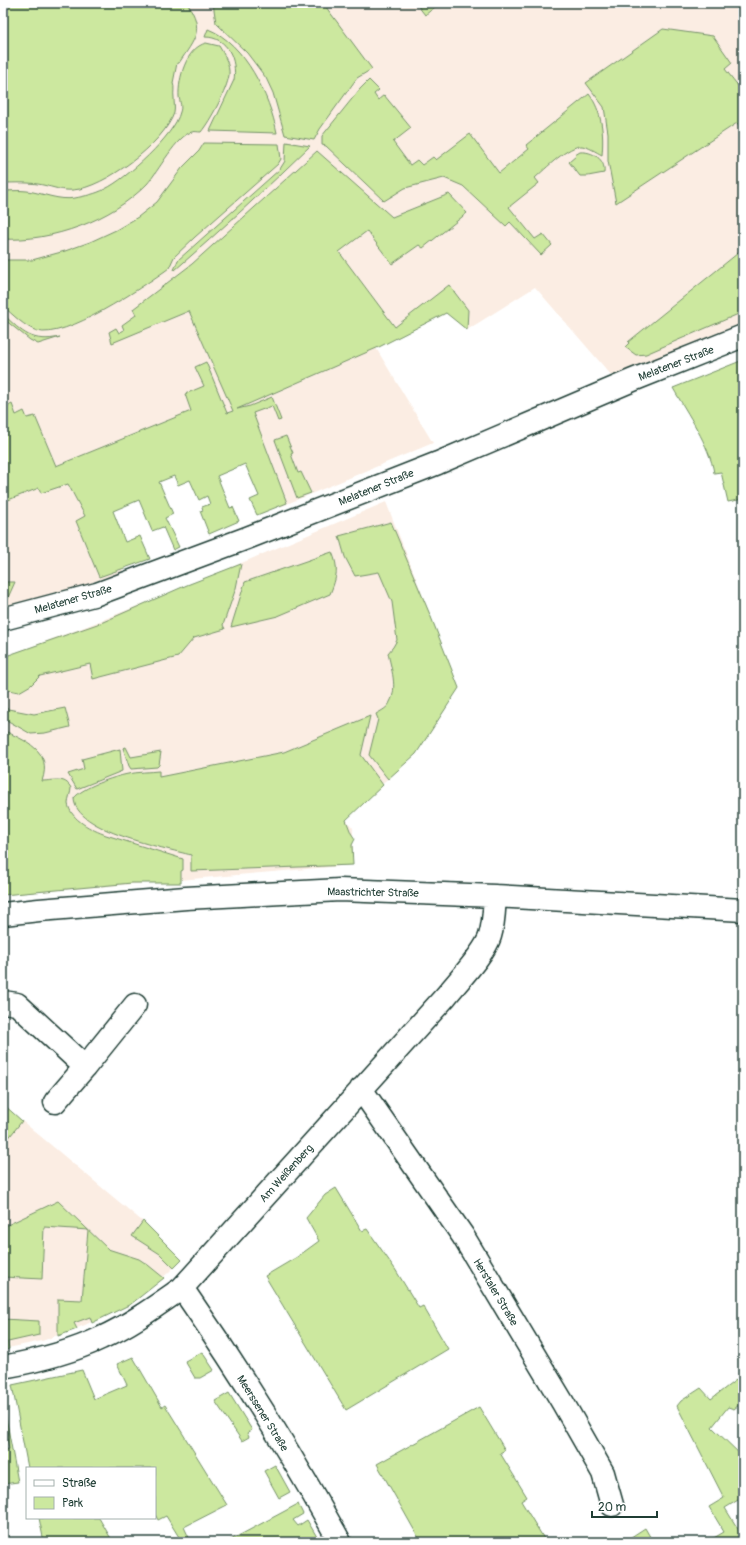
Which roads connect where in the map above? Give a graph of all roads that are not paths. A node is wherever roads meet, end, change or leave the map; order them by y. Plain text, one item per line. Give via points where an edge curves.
1 (743, 336) edge
2 (3, 619) edge
3 (495, 896) junction
4 (743, 910) edge
5 (3, 914) edge
6 (3, 1002) edge
7 (135, 1005) dead end
8 (85, 1067) junction
9 (361, 1089) junction
10 (55, 1102) dead end
11 (182, 1288) junction
12 (3, 1367) edge
13 (612, 1506) dead end
14 (340, 1542) edge

1 - 2 street, Melatener Straße via 438,463 247,538 97,594
3 - 4 street, Maastrichter Straße
3 - 5 street, Maastrichter Straße via 340,890 186,898
3 - 9 street, Am Weißenberg via 493,924 484,948 446,996
6 - 8 street via 17,1004
7 - 8 street
8 - 10 street
9 - 11 street, Am Weißenberg
9 - 13 street, Herstaler Straße via 463,1236 595,1458 603,1473
11 - 12 street, Am Weißenberg via 145,1314 100,1339 52,1356
11 - 14 street, Meerssener Straße via 301,1472

